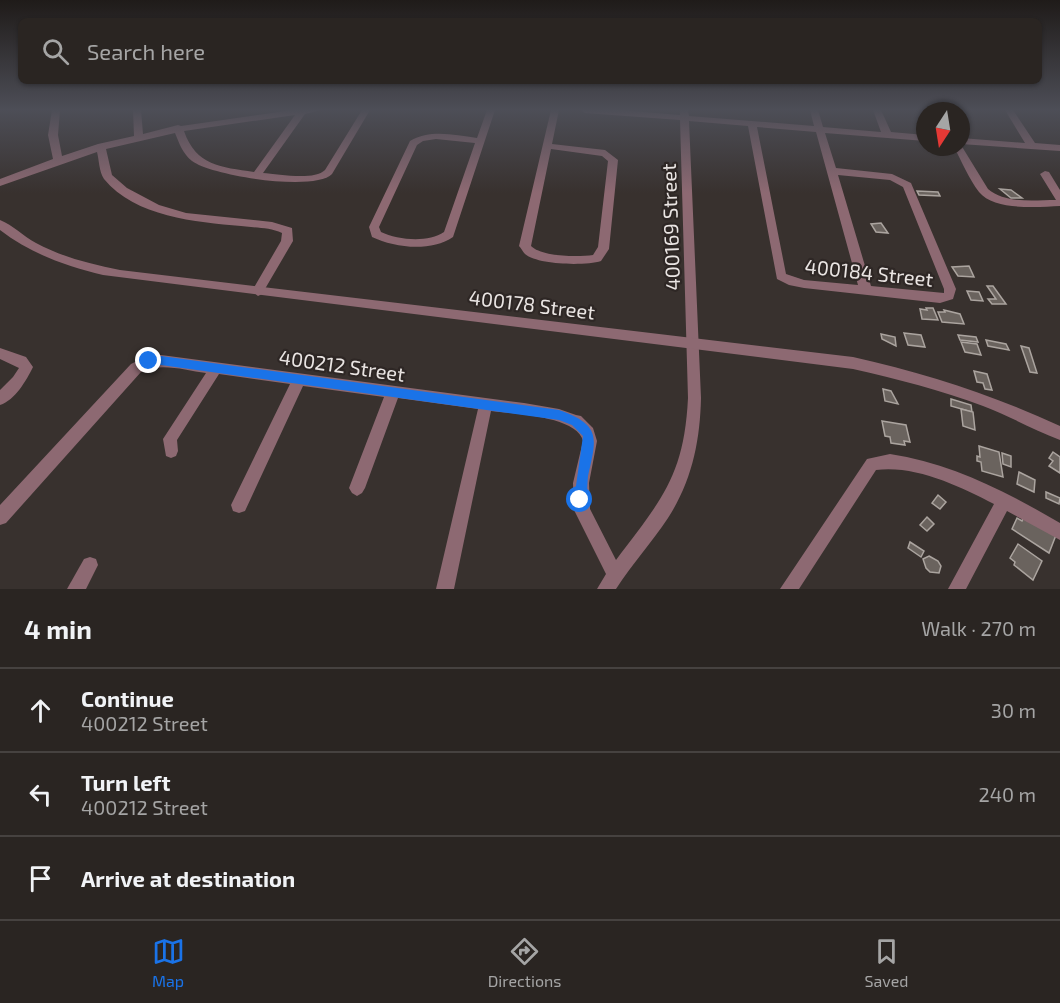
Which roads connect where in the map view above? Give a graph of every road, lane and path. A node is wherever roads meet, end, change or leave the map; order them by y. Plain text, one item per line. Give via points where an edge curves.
1 (53, 137) edge
2 (132, 137) edge
3 (181, 137) edge
4 (283, 137) edge
5 (349, 137) edge
6 (423, 137) edge
7 (447, 137) edge
8 (481, 137) edge
9 (549, 137) edge
10 (685, 137) edge
11 (754, 137) edge
12 (821, 137) edge
13 (1026, 137) edge
14 (480, 141) junction
15 (970, 142) edge
16 (1031, 145) junction
17 (101, 146) junction
18 (547, 146) junction
19 (1060, 148) edge
20 (964, 156) edge
21 (58, 160) junction
22 (832, 171) junction
23 (257, 174) junction
24 (1045, 174) dead end
25 (0, 183) edge
26 (1060, 198) edge
27 (1060, 203) edge
28 (0, 224) edge
29 (258, 291) junction
30 (866, 291) junction
31 (691, 343) junction
32 (0, 353) edge
33 (216, 368) junction
34 (299, 379) junction
35 (393, 392) junction
36 (0, 399) edge
37 (486, 404) junction
38 (1060, 433) edge
39 (171, 452) dead end
40 (357, 488) dead end
41 (1004, 501) junction
42 (239, 505) dead end
43 (0, 517) edge
44 (1060, 532) edge
45 (90, 565) dead end
46 (615, 574) junction
47 (76, 589) edge
48 (445, 589) edge
49 (606, 589) edge
50 (789, 589) edge
51 (957, 589) edge

1 - 21 street
2 - 17 street
3 - 23 street via 187,150 203,164
4 - 23 street
5 - 23 street via 325,176 307,179
6 - 14 street via 413,143 374,227 376,234 430,243 447,237
7 - 14 street
8 - 14 street
9 - 18 street
10 - 31 street, 400169 Street
11 - 30 street, 400184 Street via 781,276 793,282
12 - 22 street
13 - 16 street
15 - 16 street
16 - 19 street
17 - 21 street
17 - 29 street via 107,176 150,207 288,231 288,241
18 - 18 street via 525,246 541,255 597,258 604,242 613,160 605,153
20 - 27 street via 989,197 999,201
21 - 25 street
22 - 30 street
22 - 30 street, 400184 Street via 892,177 907,185 951,293 940,298
24 - 26 street
28 - 29 street, 400178 Street via 42,252 94,269
29 - 31 street, 400178 Street
31 - 38 street, 400178 Street via 853,363 909,375 973,396
31 - 46 street, 400169 Street via 696,398 686,462 667,506
32 - 36 street via 26,367
33 - 34 street, 400212 Street
33 - 39 street via 170,439
33 - 43 street, 400212 Street via 161,361 142,363
34 - 35 street, 400212 Street
34 - 42 street
35 - 37 street, 400212 Street
35 - 40 street
37 - 46 street, 400212 Street via 559,415 584,428 590,441 581,483 582,510
37 - 48 street
41 - 44 street
41 - 50 street via 906,463 890,460 872,464
41 - 51 street
45 - 47 street
46 - 49 street, 400169 Street

